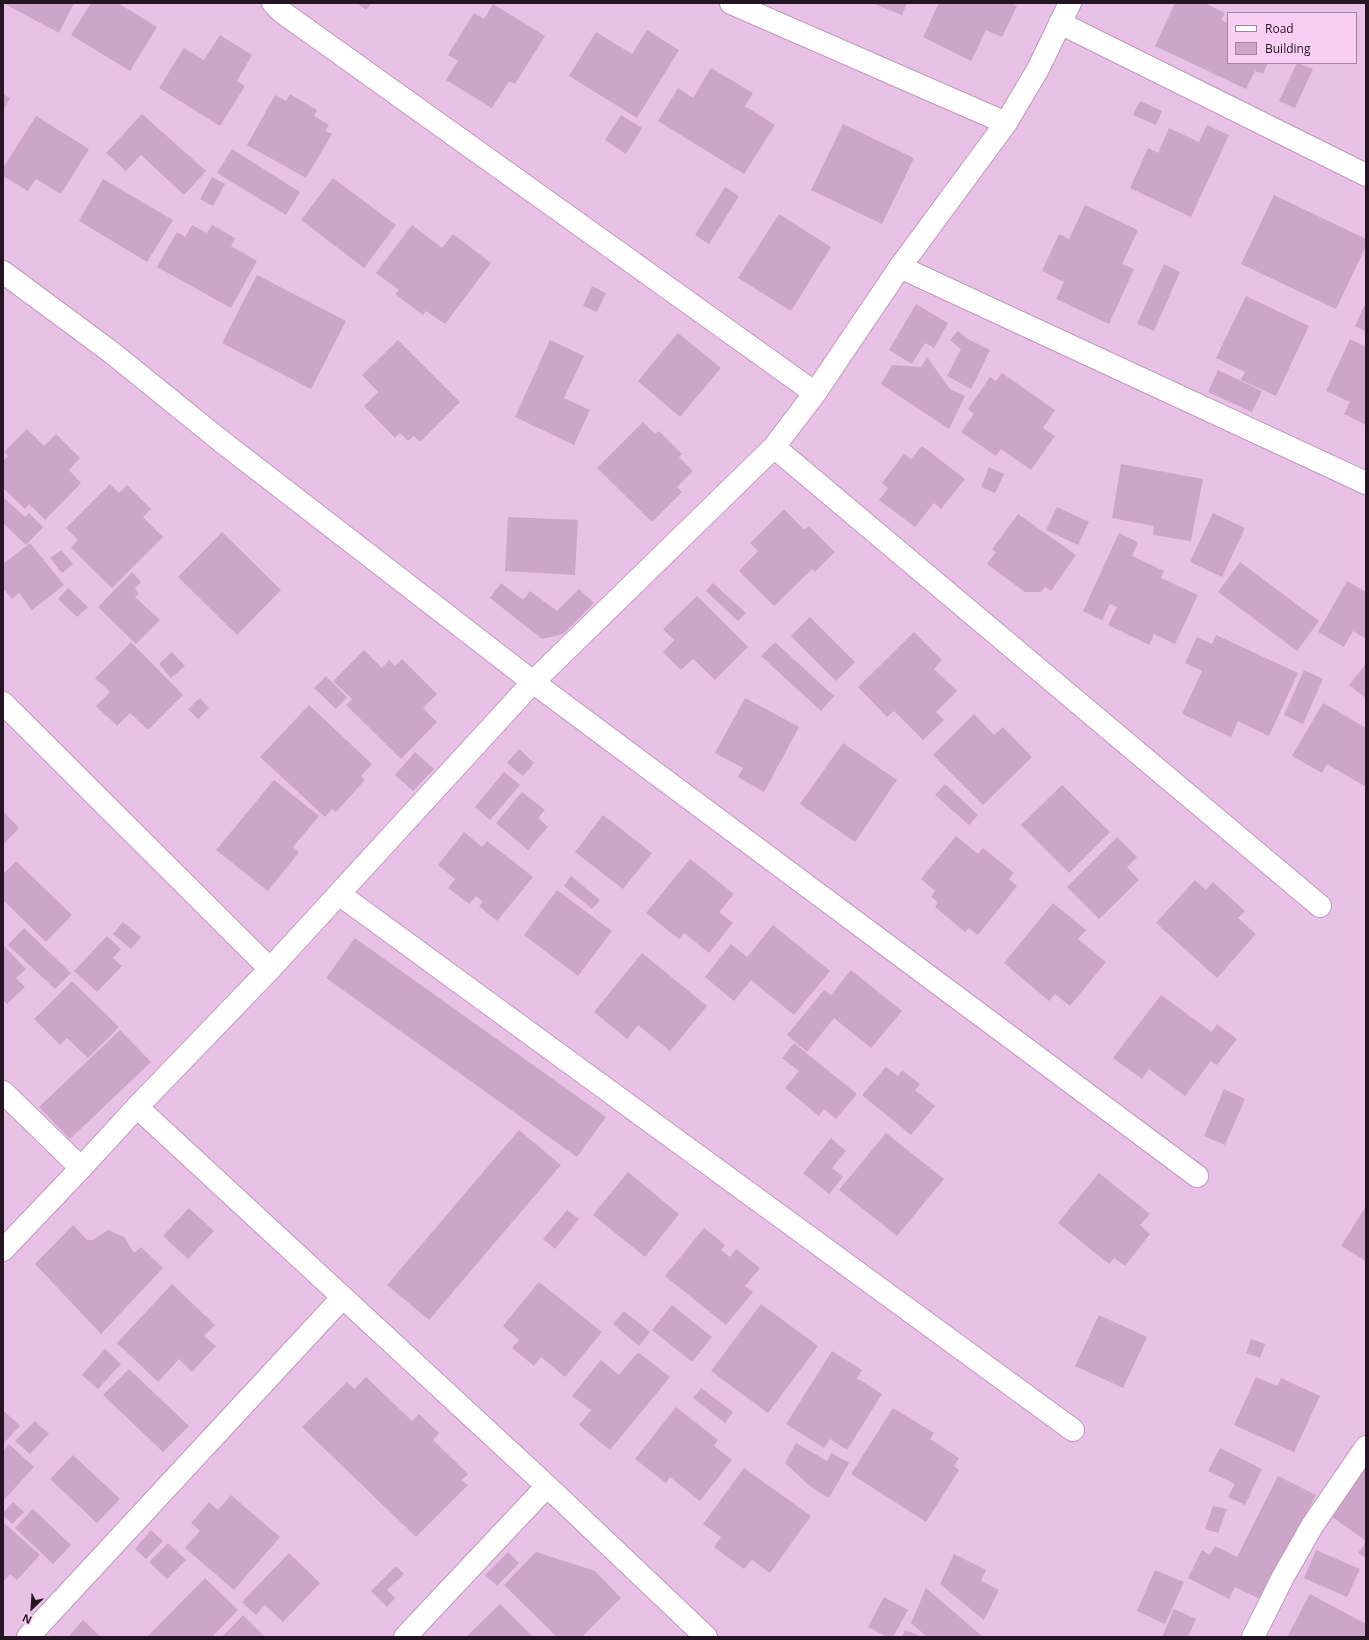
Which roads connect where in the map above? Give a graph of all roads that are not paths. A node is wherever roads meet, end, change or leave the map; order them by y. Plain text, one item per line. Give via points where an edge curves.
1 (273, 3) edge
2 (731, 3) edge
3 (1070, 3) edge
4 (761, 9) edge
5 (1060, 23) junction
6 (1006, 123) junction
7 (1366, 175) edge
8 (900, 267) junction
9 (3, 272) edge
10 (815, 393) junction
11 (774, 447) junction
12 (1366, 484) edge
13 (533, 682) junction
14 (3, 703) edge
15 (339, 894) junction
16 (1320, 906) dead end
17 (270, 969) junction
18 (3, 1092) edge
19 (137, 1107) junction
20 (81, 1168) junction
21 (1197, 1176) dead end
22 (3, 1250) edge
23 (343, 1297) junction
24 (1073, 1430) dead end
25 (1366, 1447) edge
26 (547, 1486) junction
27 (28, 1637) edge
28 (405, 1637) edge
29 (706, 1637) edge
30 (1253, 1637) edge

1 - 10 street
2 - 4 street
3 - 5 street
4 - 6 street
5 - 6 street via 1038,69
5 - 7 street
6 - 8 street
8 - 10 street
8 - 12 street
9 - 13 street via 111,352 221,441
10 - 11 street
11 - 13 street
11 - 16 street
13 - 15 street
13 - 21 street
14 - 17 street
15 - 17 street
15 - 24 street
17 - 19 street
18 - 20 street
19 - 20 street
19 - 23 street
20 - 22 street
23 - 26 street
23 - 27 street
25 - 30 street via 1312,1526
26 - 28 street
26 - 29 street

